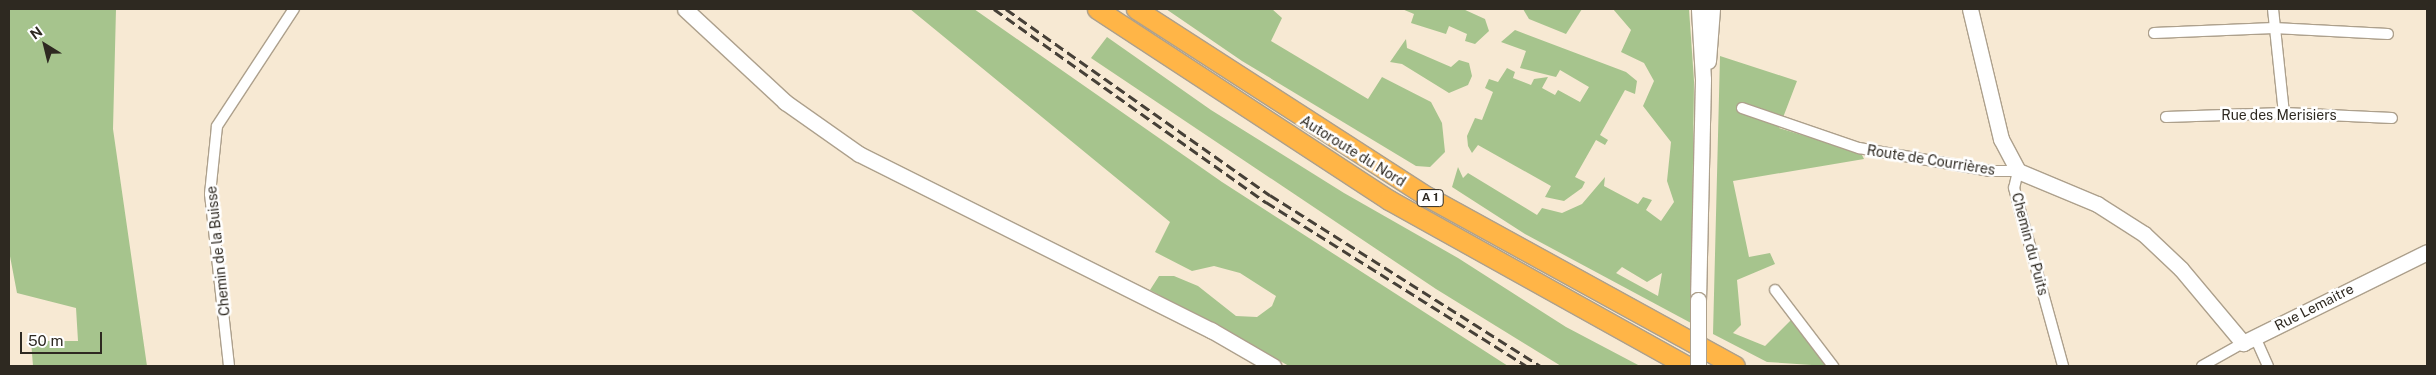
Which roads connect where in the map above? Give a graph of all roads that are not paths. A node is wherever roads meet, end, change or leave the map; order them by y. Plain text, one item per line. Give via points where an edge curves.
1 (294, 9) edge
2 (685, 9) edge
3 (1097, 9) edge
4 (1136, 9) edge
5 (1699, 9) edge
6 (1712, 9) edge
7 (1970, 9) edge
8 (2273, 9) edge
9 (2274, 28) junction
10 (2154, 33) dead end
11 (2388, 34) dead end
12 (1703, 79) junction
13 (1742, 108) dead end
14 (2284, 112) junction
15 (2166, 117) dead end
16 (2392, 118) dead end
17 (2018, 171) junction
18 (2427, 252) edge
19 (1775, 290) dead end
20 (2249, 340) junction
21 (229, 366) edge
22 (1273, 366) edge
23 (1687, 366) edge
24 (1698, 366) edge
25 (1735, 366) edge
26 (1833, 366) edge
27 (2063, 366) edge
28 (2202, 366) edge
29 (2268, 366) edge

1 - 21 street, Chemin de la Buisse via 217,126 210,194
2 - 22 street via 785,102 859,154 1211,330
3 - 23 highway, Autoroute du Nord / A 1 via 1389,200
4 - 25 highway, Autoroute du Nord / A 1 via 1428,197
5 - 12 street
6 - 12 street via 1710,57
7 - 17 street, Chemin du Puits via 2001,139
8 - 9 street
9 - 10 street
9 - 11 street
9 - 14 street
12 - 24 street, bridge
13 - 17 street, Route de Courrières via 1859,148 1989,171
14 - 15 street, Rue des Merisiers
14 - 16 street, Rue des Merisiers
17 - 20 street, Route de Courrières via 2097,204 2144,234 2182,268
17 - 27 street, Chemin du Puits via 2014,188
18 - 20 street, Rue Lemaitre
19 - 26 street
20 - 28 street, Rue Lemaitre
20 - 29 street

